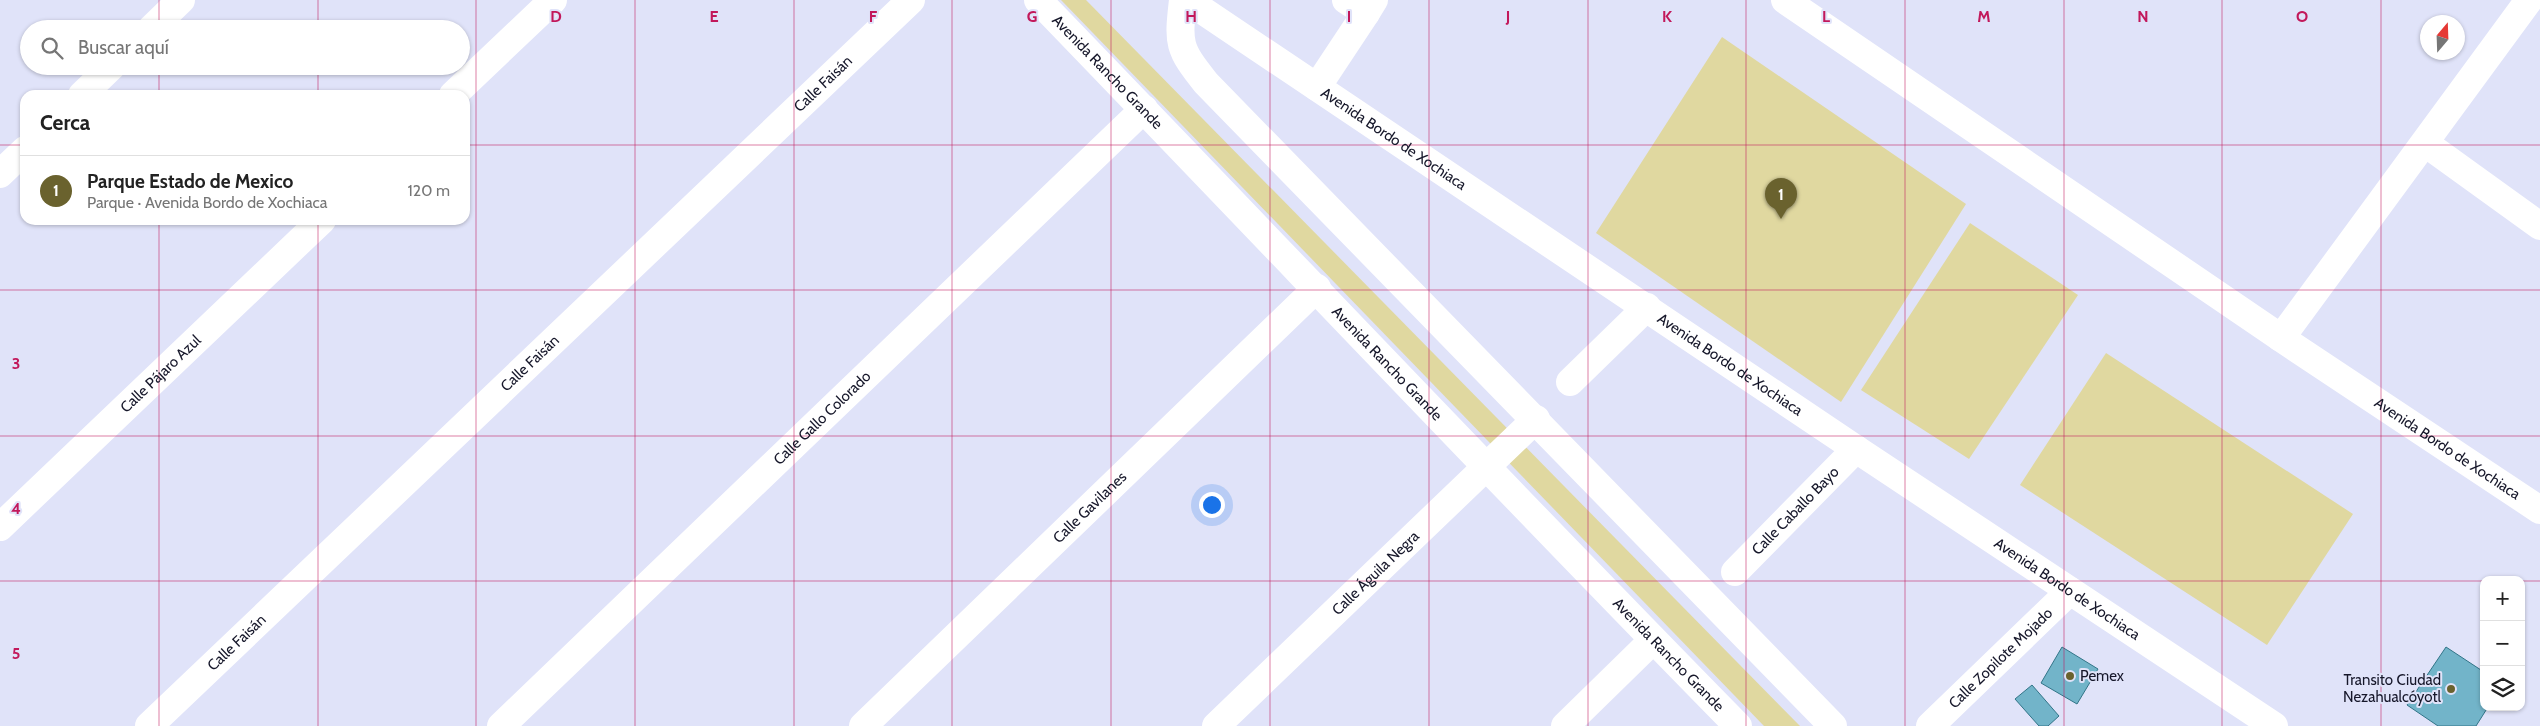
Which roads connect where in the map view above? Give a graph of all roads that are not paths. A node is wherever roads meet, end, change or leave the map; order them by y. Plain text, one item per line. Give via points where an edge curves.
1 (181, 0) edge
2 (553, 0) edge
3 (912, 0) edge
4 (1038, 0) edge
5 (1185, 0) edge
6 (1785, 0) edge
7 (2529, 0) edge
8 (1362, 4) edge
9 (160, 20) edge
10 (103, 75) edge
11 (1317, 87) junction
12 (87, 90) edge
13 (458, 90) edge
14 (1144, 109) junction
15 (2425, 142) junction
16 (20, 155) edge
17 (0, 174) edge
18 (317, 225) edge
19 (2540, 226) edge
20 (1317, 288) junction
21 (1647, 307) junction
22 (2281, 338) junction
23 (1570, 382) dead end
24 (1536, 419) junction
25 (1856, 449) junction
26 (1485, 467) junction
27 (2540, 510) edge
28 (0, 527) edge
29 (1735, 572) dead end
30 (2070, 591) junction
31 (1653, 640) junction
32 (149, 726) edge
33 (501, 726) edge
34 (863, 726) edge
35 (1216, 726) edge
36 (1564, 726) edge
37 (1738, 726) edge
38 (1833, 726) edge
39 (1930, 726) edge
40 (2274, 726) edge

1 - 9 street
2 - 13 street
3 - 32 street, Calle Faisán
4 - 14 street, Avenida Rancho Grande
5 - 11 street, Avenida Bordo de Xochiaca
5 - 24 street via 1179,36 1187,60 1206,83
6 - 22 street, Avenida Bordo de Xochiaca
7 - 15 street
8 - 11 street
10 - 12 street
11 - 21 street, Avenida Bordo de Xochiaca
14 - 20 street, Avenida Rancho Grande
14 - 33 street, Calle Gallo Colorado
15 - 19 street
15 - 22 street
16 - 17 street
18 - 28 street, Calle Pájaro Azul
20 - 26 street, Avenida Rancho Grande
20 - 34 street, Calle Gavilanes
21 - 23 street
21 - 25 street, Avenida Bordo de Xochiaca
22 - 27 street, Avenida Bordo de Xochiaca
24 - 26 street, Calle Águila Negra
24 - 38 street
25 - 29 street, Calle Caballo Bayo
25 - 30 street, Avenida Bordo de Xochiaca
26 - 31 street, Avenida Rancho Grande
26 - 35 street, Calle Águila Negra
30 - 39 street, Calle Zopilote Mojado
30 - 40 street, Avenida Bordo de Xochiaca
31 - 36 street
31 - 37 street, Avenida Rancho Grande

